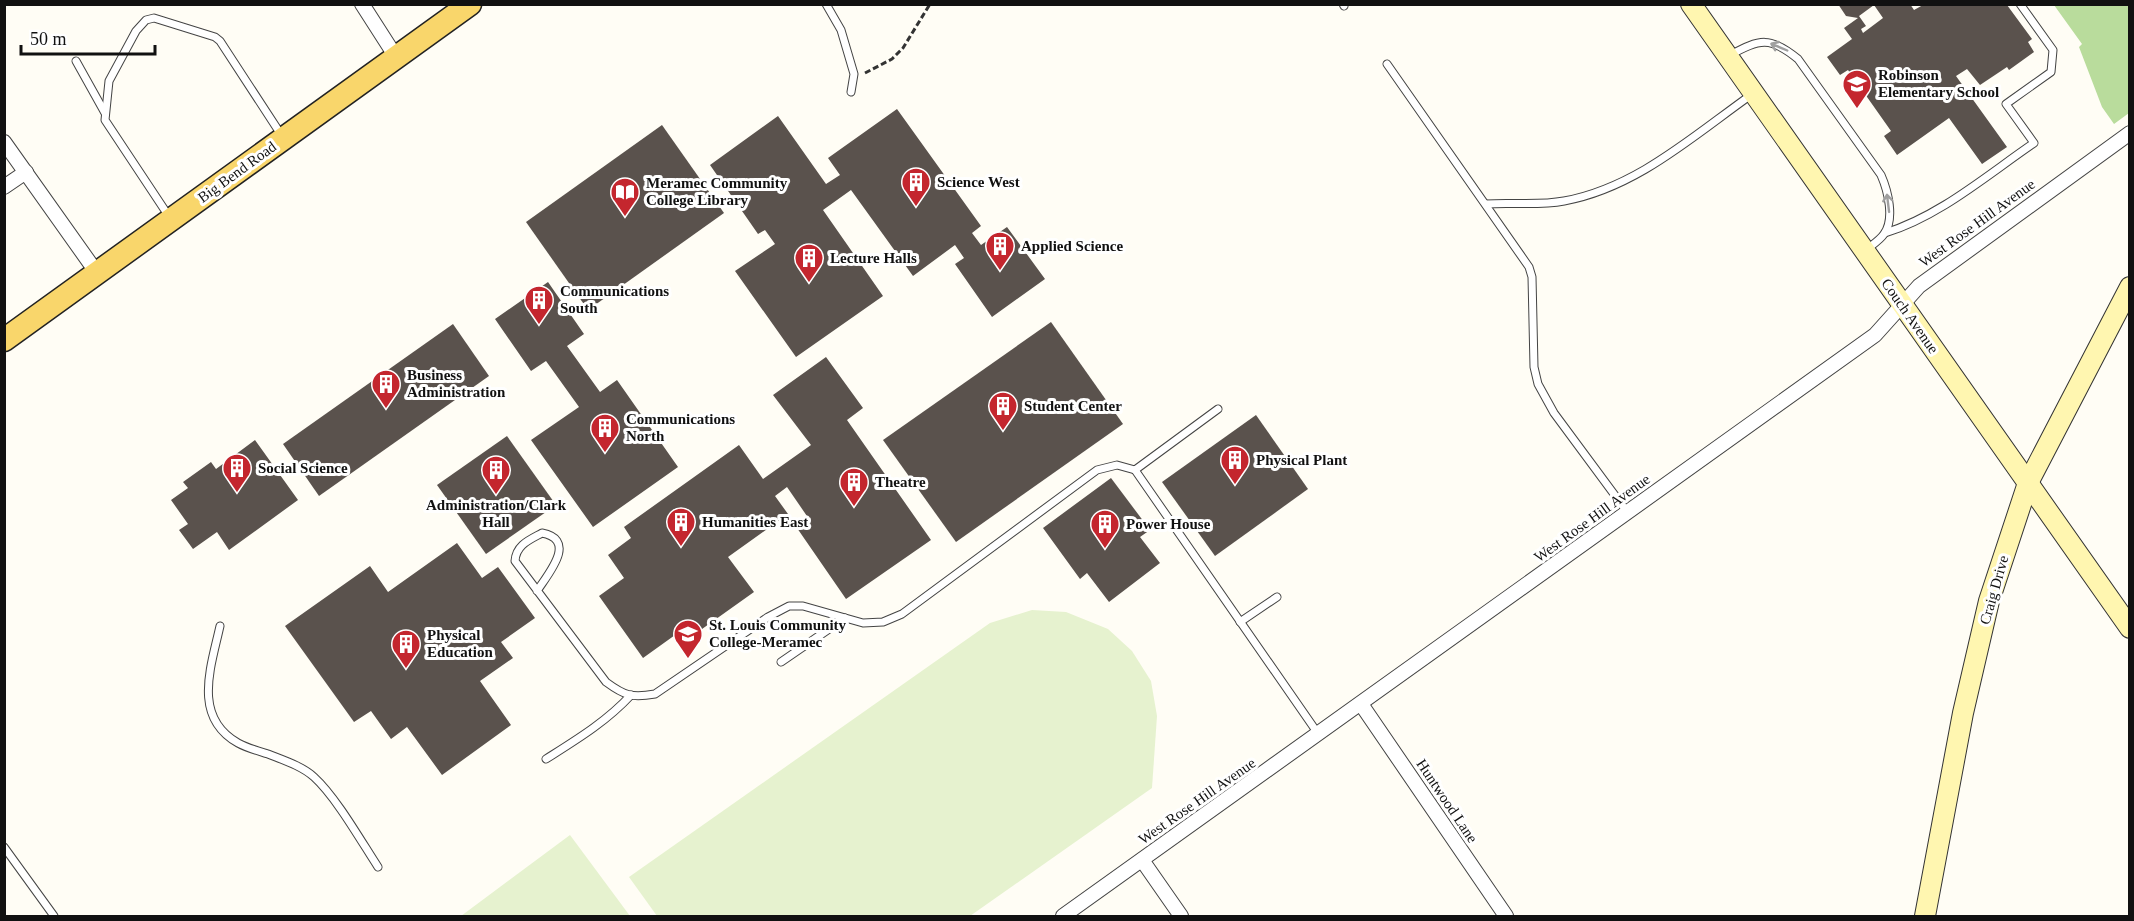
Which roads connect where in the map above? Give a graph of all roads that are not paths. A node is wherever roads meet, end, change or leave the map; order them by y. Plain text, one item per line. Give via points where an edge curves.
1 (362, 4) edge
2 (470, 4) edge
3 (826, 4) edge
4 (1691, 4) edge
5 (2020, 4) edge
6 (396, 57) junction
7 (1728, 57) junction
8 (76, 61) dead end
9 (1387, 64) dead end
10 (851, 92) dead end
11 (1753, 93) junction
12 (105, 113) junction
13 (2130, 133) edge
14 (284, 138) junction
15 (4, 142) edge
16 (26, 172) junction
17 (4, 187) edge
18 (1486, 204) junction
19 (171, 220) junction
20 (1885, 233) junction
21 (1864, 252) junction
22 (97, 273) junction
23 (2130, 287) edge
24 (1902, 305) junction
25 (4, 340) edge
26 (1218, 409) dead end
27 (1135, 470) junction
28 (2028, 483) junction
29 (1628, 513) junction
30 (537, 591) junction
31 (1277, 597) dead end
32 (845, 618) junction
33 (1240, 622) junction
34 (220, 627) dead end
35 (2130, 628) edge
36 (781, 662) dead end
37 (631, 695) junction
38 (1361, 704) junction
39 (1319, 735) junction
40 (546, 759) dead end
41 (4, 847) edge
42 (1142, 860) junction
43 (378, 867) dead end
44 (54, 916) edge
45 (1064, 916) edge
46 (1181, 916) edge
47 (1506, 916) edge
48 (1926, 916) edge

1 - 6 street
2 - 6 main road, Big Bend Road
3 - 10 lane via 841,30 855,74
4 - 7 street, Couch Avenue
5 - 20 lane via 2054,50 2051,72 2006,104 2034,143 1945,205
6 - 14 main road, Big Bend Road
7 - 11 street, Couch Avenue
20 -> 7 lane via 1890,209 1881,175 1798,59 1784,47 1771,43 1753,43
8 - 12 lane
9 - 18 lane
11 - 18 lane via 1624,182 1563,201
11 - 21 street, Couch Avenue
12 - 14 lane via 109,81 136,31 146,20 154,18 220,41
12 - 19 lane via 105,120
13 - 24 street, West Rose Hill Avenue via 1919,286
14 - 19 main road, Big Bend Road
15 - 16 street
16 - 17 street
16 - 22 street
18 - 29 lane via 1524,258 1532,277 1538,384 1554,413
19 - 22 main road, Big Bend Road
20 - 21 lane
21 - 24 street, Couch Avenue
22 - 25 main road, Big Bend Road
23 - 28 street, Craig Drive
24 - 28 street, Couch Avenue
24 - 29 street, West Rose Hill Avenue via 1875,335
26 - 27 lane
27 - 32 lane via 1117,465 1097,470 902,614 883,622 863,623
27 - 33 lane
28 - 35 street, Couch Avenue
28 - 48 street, Craig Drive via 1989,601 1965,702
29 - 38 street, West Rose Hill Avenue
30 - 30 lane via 515,561 521,546 542,533 551,535 560,550
30 - 37 lane via 606,682 622,694
31 - 33 lane
32 - 36 lane
32 - 37 lane via 789,606 655,694
33 - 39 lane
34 - 43 lane via 208,679 208,706 220,728 237,742 313,776
37 - 40 lane via 616,712
38 - 39 street, West Rose Hill Avenue
38 - 47 street, Huntwood Lane
39 - 42 street, West Rose Hill Avenue
41 - 44 lane
42 - 45 street, West Rose Hill Avenue
42 - 46 street

